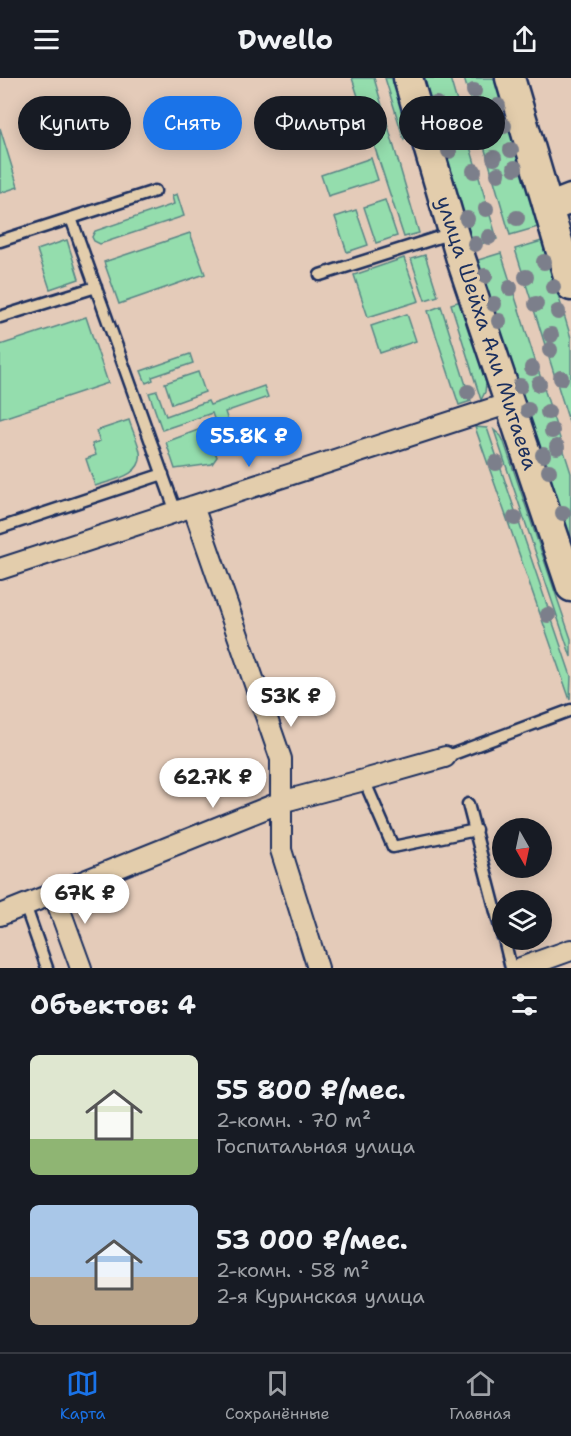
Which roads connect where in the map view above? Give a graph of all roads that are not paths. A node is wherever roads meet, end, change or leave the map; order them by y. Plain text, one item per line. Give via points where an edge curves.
1 (408, 78) edge
2 (510, 78) edge
3 (155, 191) dead end
4 (560, 203) edge
5 (71, 218) junction
6 (453, 232) junction
7 (0, 241) edge
8 (320, 275) dead end
9 (571, 286) edge
10 (96, 287) junction
11 (0, 317) edge
12 (510, 403) junction
13 (163, 474) junction
14 (185, 509) junction
15 (0, 528) edge
16 (0, 569) edge
17 (571, 587) edge
18 (571, 710) edge
19 (445, 757) joint
20 (364, 780) junction
21 (281, 802) junction
22 (468, 804) dead end
23 (476, 830) junction
24 (492, 893) edge
25 (54, 894) junction
26 (25, 905) junction
27 (0, 915) edge
28 (506, 950) edge
29 (571, 950) edge
30 (47, 968) edge
31 (81, 968) edge
32 (318, 968) edge
33 (511, 968) edge
34 (521, 968) edge

1 - 6 main road, улица Шейха Али Митаева
2 - 4 main road
3 - 5 lane
4 - 9 main road
5 - 7 lane
5 - 10 lane
6 - 8 lane
6 - 12 main road, улица Шейха Али Митаева
10 - 11 lane
10 - 13 lane
12 - 14 street
12 - 17 main road, улица Шейха Али Митаева
13 - 14 lane
13 - 15 lane
14 - 16 street
14 - 21 street via 282,759
18 - 19 lane
19 - 20 street
20 - 21 street
20 - 23 lane via 393,847
21 - 25 street
21 - 32 street via 281,850
22 - 23 lane
23 - 24 lane
25 - 26 street
25 - 31 street
26 - 27 street
26 - 30 lane
28 - 33 lane
29 - 34 street

